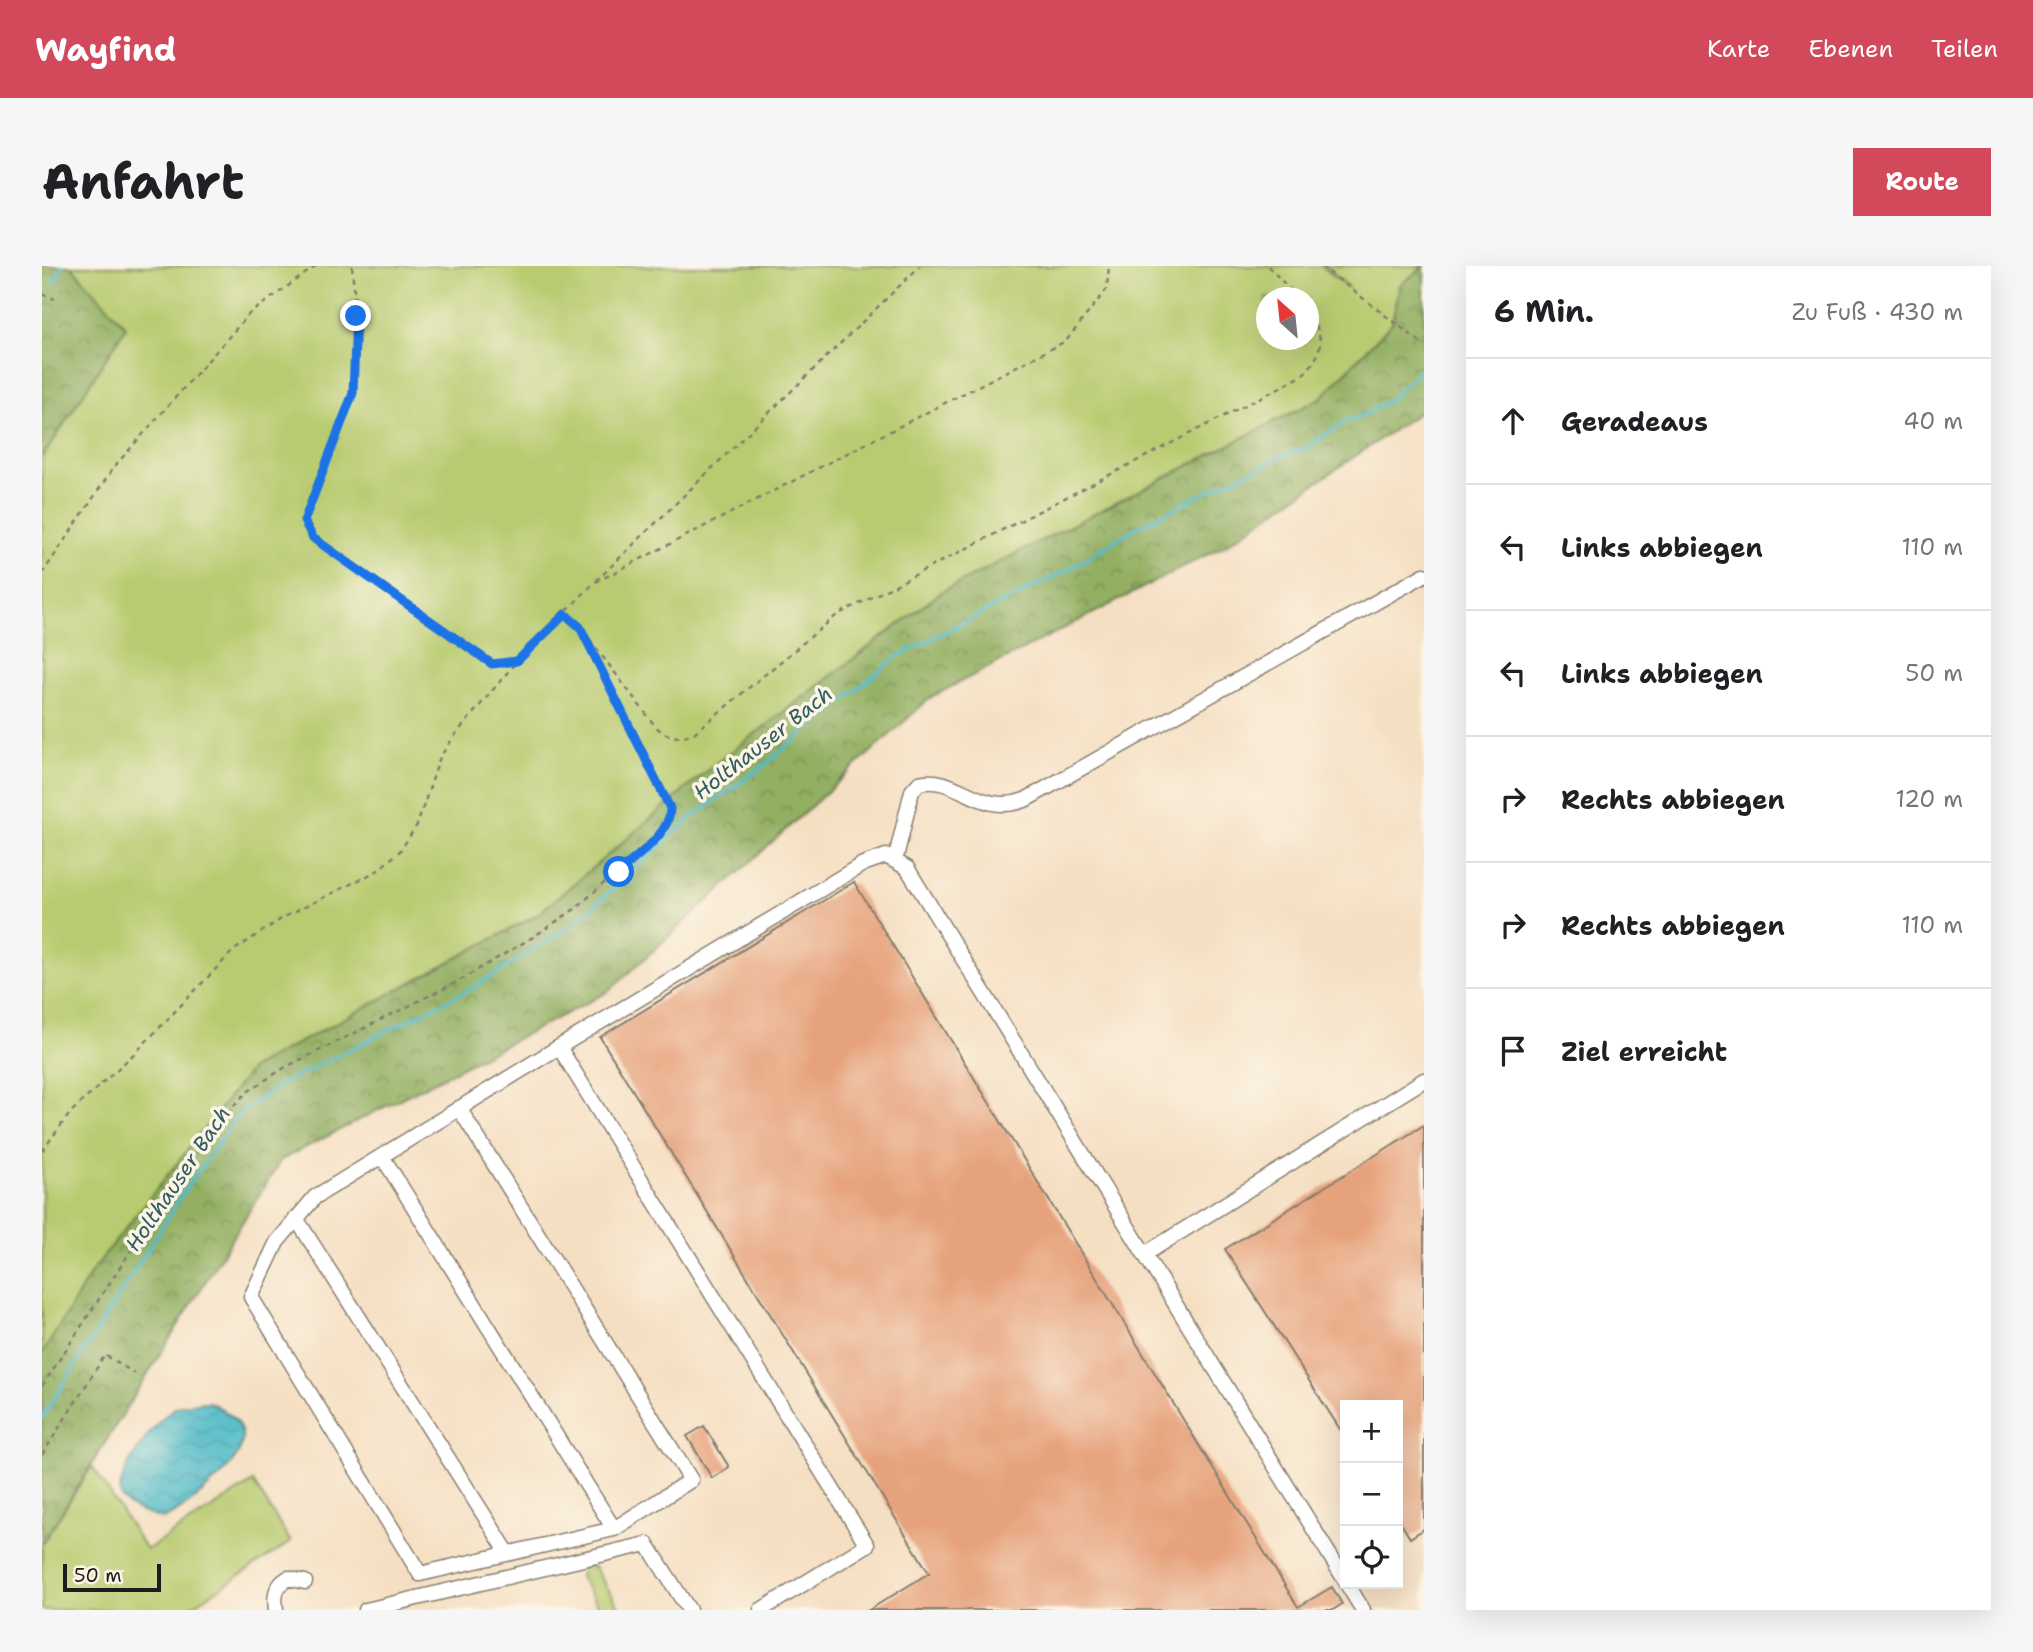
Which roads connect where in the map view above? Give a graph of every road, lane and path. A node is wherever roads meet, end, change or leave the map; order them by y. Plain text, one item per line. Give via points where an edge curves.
1 (316, 266) edge
2 (352, 266) edge
3 (920, 266) edge
4 (1109, 266) edge
5 (1268, 266) edge
6 (1321, 266) edge
7 (1288, 287) edge
8 (42, 294) edge
9 (55, 299) dead end
10 (1424, 345) edge
11 (1318, 350) edge
12 (42, 575) edge
13 (1424, 575) edge
14 (594, 583) junction
15 (565, 614) junction
16 (580, 627) junction
17 (517, 661) junction
18 (895, 861) junction
19 (559, 1047) junction
20 (1424, 1080) edge
21 (459, 1108) junction
22 (42, 1151) edge
23 (382, 1156) junction
24 (296, 1219) junction
25 (1144, 1254) junction
26 (134, 1373) dead end
27 (42, 1386) edge
28 (42, 1455) edge
29 (614, 1529) junction
30 (508, 1553) junction
31 (1340, 1572) edge
32 (305, 1582) dead end
33 (1350, 1589) edge
34 (275, 1610) edge
35 (366, 1610) edge
36 (689, 1610) edge
37 (761, 1610) edge
38 (1363, 1610) edge

1 - 12 path via 248,314 114,467
2 - 17 path via 356,316 353,393 304,521 313,538 492,664
3 - 14 path
4 - 14 path via 1108,289 1066,341
5 - 7 path
6 - 10 path
8 - 9 path
11 - 16 path via 1314,365 1300,377 836,615 694,733 680,738 656,727
13 - 18 lane via 1025,800 1008,807 939,782 919,783 912,791
14 - 15 path
15 - 16 path
15 - 17 path
16 - 27 path via 670,808 670,818 659,834 575,909 533,937 457,982 284,1068 240,1098 157,1211
17 - 22 path via 440,757 417,825 400,851 377,871 284,917 233,951 71,1112
18 - 19 lane via 886,856 863,864
18 - 25 lane via 907,868
19 - 21 lane
19 - 37 lane via 867,1545
20 - 25 lane
21 - 23 lane
21 - 29 lane via 691,1480
23 - 24 lane via 315,1197
23 - 29 lane
24 - 30 lane
24 - 30 lane via 277,1241 251,1297 420,1573
25 - 31 lane
26 - 28 path via 105,1355
29 - 30 lane
32 - 34 lane via 288,1578 280,1583
33 - 38 lane
35 - 36 lane via 648,1544

